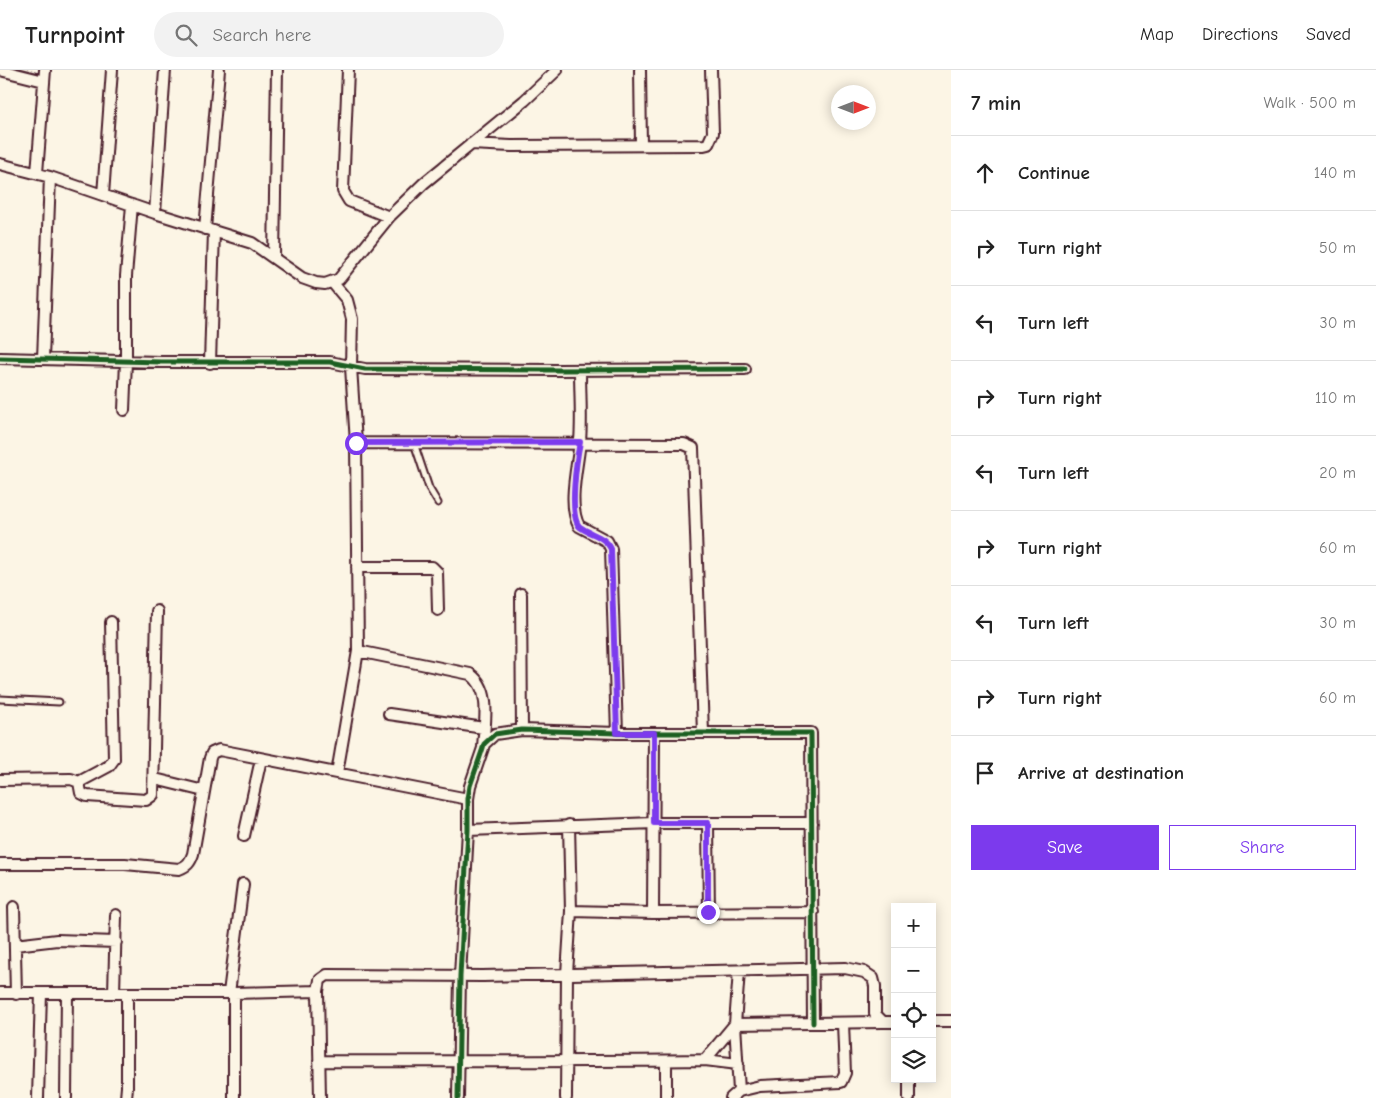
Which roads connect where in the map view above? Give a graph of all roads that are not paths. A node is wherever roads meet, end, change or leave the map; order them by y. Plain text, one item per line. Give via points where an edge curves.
1 (0, 70) edge
2 (45, 70) edge
3 (112, 70) edge
4 (165, 70) edge
5 (219, 70) edge
6 (278, 70) edge
7 (348, 70) edge
8 (557, 70) edge
9 (640, 70) edge
10 (711, 70) edge
11 (44, 81) junction
12 (471, 144) junction
13 (640, 145) junction
14 (0, 164) edge
15 (37, 173) junction
16 (50, 177) junction
17 (103, 195) junction
18 (132, 205) junction
19 (155, 213) junction
20 (389, 217) junction
21 (210, 230) junction
22 (274, 257) junction
23 (332, 282) junction
24 (0, 358) edge
25 (43, 360) junction
26 (126, 361) junction
27 (210, 363) junction
28 (351, 367) junction
29 (745, 369) dead end
30 (580, 370) junction
31 (124, 410) dead end
32 (580, 442) junction
33 (356, 443) junction
34 (414, 443) junction
35 (438, 503) dead end
36 (357, 567) junction
37 (521, 594) dead end
38 (438, 610) dead end
39 (157, 611) dead end
40 (111, 622) dead end
41 (358, 651) junction
42 (0, 699) edge
43 (59, 702) dead end
44 (389, 714) dead end
45 (484, 728) junction
46 (522, 730) junction
47 (617, 733) junction
48 (654, 733) junction
49 (703, 733) junction
50 (483, 748) junction
51 (261, 759) junction
52 (337, 773) junction
53 (154, 779) junction
54 (0, 780) edge
55 (79, 782) junction
56 (204, 791) junction
57 (468, 799) junction
58 (654, 823) junction
59 (708, 823) junction
60 (812, 823) junction
61 (568, 825) junction
62 (468, 830) junction
63 (244, 836) dead end
64 (0, 864) edge
65 (243, 884) dead end
66 (14, 907) dead end
67 (571, 911) junction
68 (708, 912) junction
69 (813, 912) junction
70 (653, 913) junction
71 (116, 915) dead end
72 (116, 942) junction
73 (15, 945) junction
74 (813, 970) junction
75 (740, 971) junction
76 (567, 974) junction
77 (460, 976) junction
78 (318, 991) junction
79 (127, 992) junction
80 (0, 993) edge
81 (41, 993) junction
82 (67, 993) junction
83 (114, 993) junction
84 (232, 993) junction
85 (16, 994) junction
86 (936, 1021) edge
87 (951, 1021) edge
88 (883, 1022) junction
89 (891, 1022) edge
90 (813, 1023) junction
91 (843, 1023) junction
92 (735, 1024) junction
93 (666, 1060) junction
94 (705, 1060) junction
95 (319, 1061) junction
96 (460, 1062) junction
97 (568, 1062) junction
98 (738, 1064) junction
99 (908, 1083) edge
100 (735, 1095) edge
101 (38, 1098) edge
102 (66, 1098) edge
103 (126, 1098) edge
104 (234, 1098) edge
105 (320, 1098) edge
106 (458, 1098) edge
107 (566, 1098) edge
108 (666, 1098) edge
109 (908, 1098) edge

1 - 11 street
2 - 11 street
3 - 17 street
4 - 19 street
5 - 21 street
6 - 22 street
7 - 20 street via 343,191 348,201
8 - 12 street
9 - 13 street
10 - 13 street via 713,133 708,144
11 - 15 street
12 - 13 street
12 - 20 street
14 - 15 street
15 - 16 street
16 - 17 street
16 - 25 street
17 - 18 street
18 - 19 street
18 - 26 street via 126,276
19 - 21 street
20 - 23 street via 339,278
21 - 22 street via 252,242
21 - 27 street
22 - 23 street via 302,278 316,283
23 - 28 street via 350,307
24 - 25 street
25 - 26 street
26 - 27 street
26 - 31 street
27 - 28 street via 330,362
28 - 30 street
28 - 33 street
29 - 30 street
30 - 32 street
32 - 34 street
32 - 47 street via 574,485 575,519 579,526 607,541 611,549
32 - 49 street via 684,444 693,448
33 - 34 street
33 - 36 street
34 - 35 lane via 429,488
36 - 38 street via 432,566 437,572
36 - 41 street
37 - 46 street
39 - 53 street
40 - 55 street via 114,759 109,766
41 - 45 street via 470,674 482,686
41 - 52 street
42 - 43 lane
44 - 45 street
45 - 50 street
46 - 47 street
46 - 50 street via 495,734
47 - 48 street
48 - 49 street
48 - 58 street
49 - 60 street via 811,733
50 - 57 street
51 - 52 street
51 - 56 street via 216,751 210,758
51 - 63 street
52 - 57 street
53 - 55 street via 153,795 146,800 83,795
53 - 56 street
54 - 55 street via 70,779
56 - 64 street via 191,861 179,869 125,864
57 - 62 street
58 - 59 street
58 - 61 street
58 - 70 street
59 - 60 street
59 - 68 street
60 - 69 street
61 - 62 street
61 - 67 street
62 - 77 street
65 - 84 street
66 - 73 street
67 - 70 street
67 - 76 street
68 - 69 street
68 - 70 street
69 - 74 street
71 - 72 street
72 - 73 street via 57,940
72 - 83 street
73 - 85 street
74 - 75 street
74 - 88 street via 845,968 870,975 875,986 876,1014
74 - 90 street
75 - 76 street
75 - 92 street
76 - 77 street
76 - 97 street
77 - 78 street via 327,975 320,980
77 - 96 street
78 - 84 street
78 - 95 street
79 - 83 street
79 - 84 street
79 - 103 street
80 - 85 street
81 - 82 street
81 - 85 street
81 - 101 street
82 - 83 street
82 - 102 street
84 - 104 street
86 - 87 street
88 - 89 street
88 - 91 street
90 - 91 street
90 - 92 street
91 - 100 street via 845,1073 841,1082 760,1086
92 - 94 street
92 - 98 street
93 - 94 street
93 - 97 street
93 - 108 street
94 - 98 street
95 - 96 street
95 - 105 street
96 - 97 street
96 - 106 street
97 - 107 street
98 - 100 street
99 - 109 street

